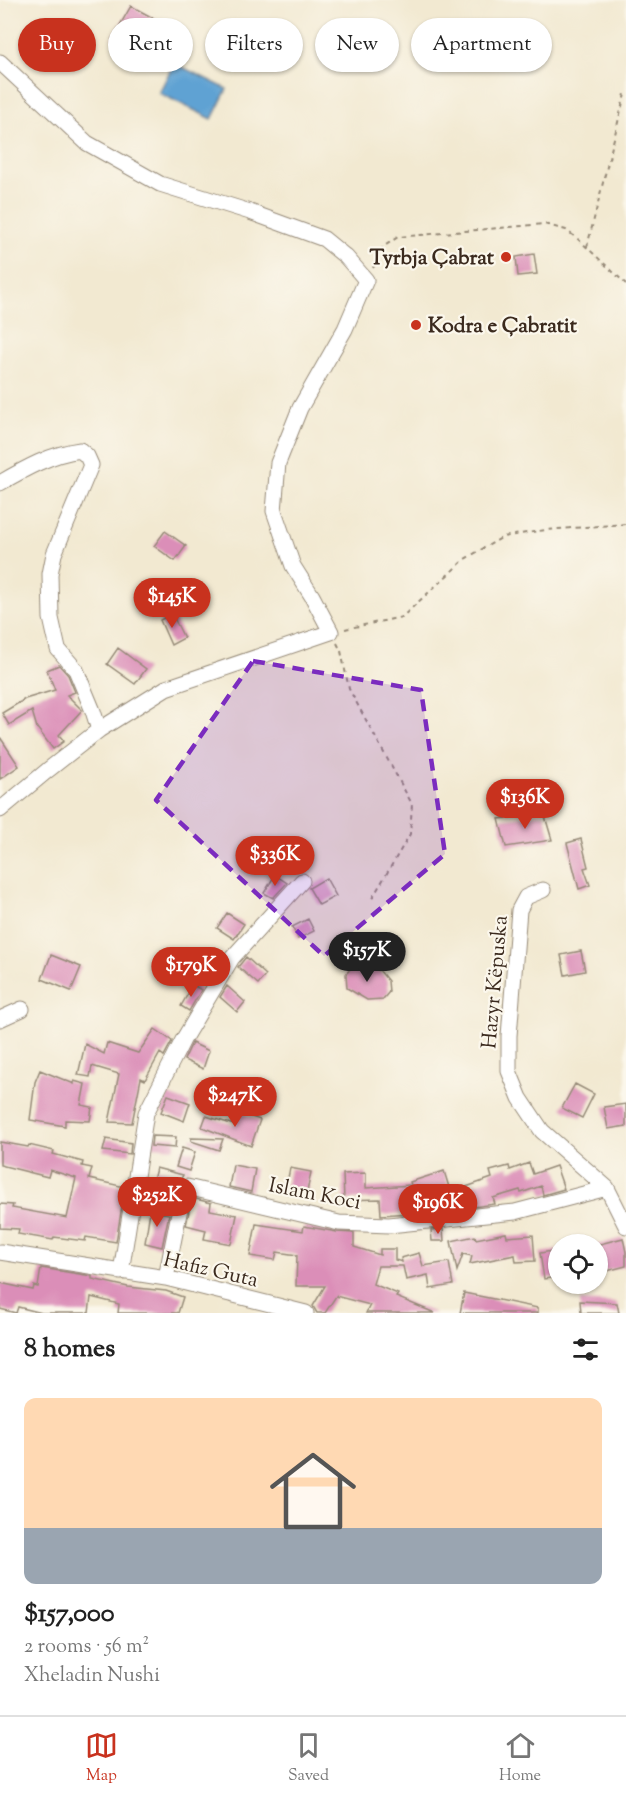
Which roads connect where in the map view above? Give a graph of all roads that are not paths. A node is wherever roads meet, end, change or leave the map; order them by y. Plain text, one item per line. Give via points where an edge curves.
1 (0, 62) edge
2 (0, 483) edge
3 (99, 730) junction
4 (0, 810) edge
5 (302, 881) dead end
6 (543, 890) dead end
7 (22, 1009) dead end
8 (0, 1019) edge
9 (607, 1188) junction
10 (626, 1226) edge
11 (0, 1252) edge
12 (121, 1272) junction
13 (166, 1278) junction
14 (306, 1313) edge

1 - 3 street via 87,143 160,184 324,239 366,280 345,329 300,408 278,463 274,511 293,566 331,632 166,688
2 - 3 street via 63,453 80,450 91,465 54,554 50,574 51,618 58,649 76,670
3 - 4 street
5 - 12 street via 232,958 183,1040 146,1113
6 - 9 street, Hazyr Këpuska via 526,897 519,910 509,1071 520,1098 542,1131
7 - 8 street
9 - 10 street, Hazyr Këpuska
9 - 13 street, Islam Koci via 515,1212 389,1225 339,1224 187,1187
11 - 12 street, Hafiz Guta
12 - 13 street, Hafiz Guta
13 - 14 street, Hafiz Guta

